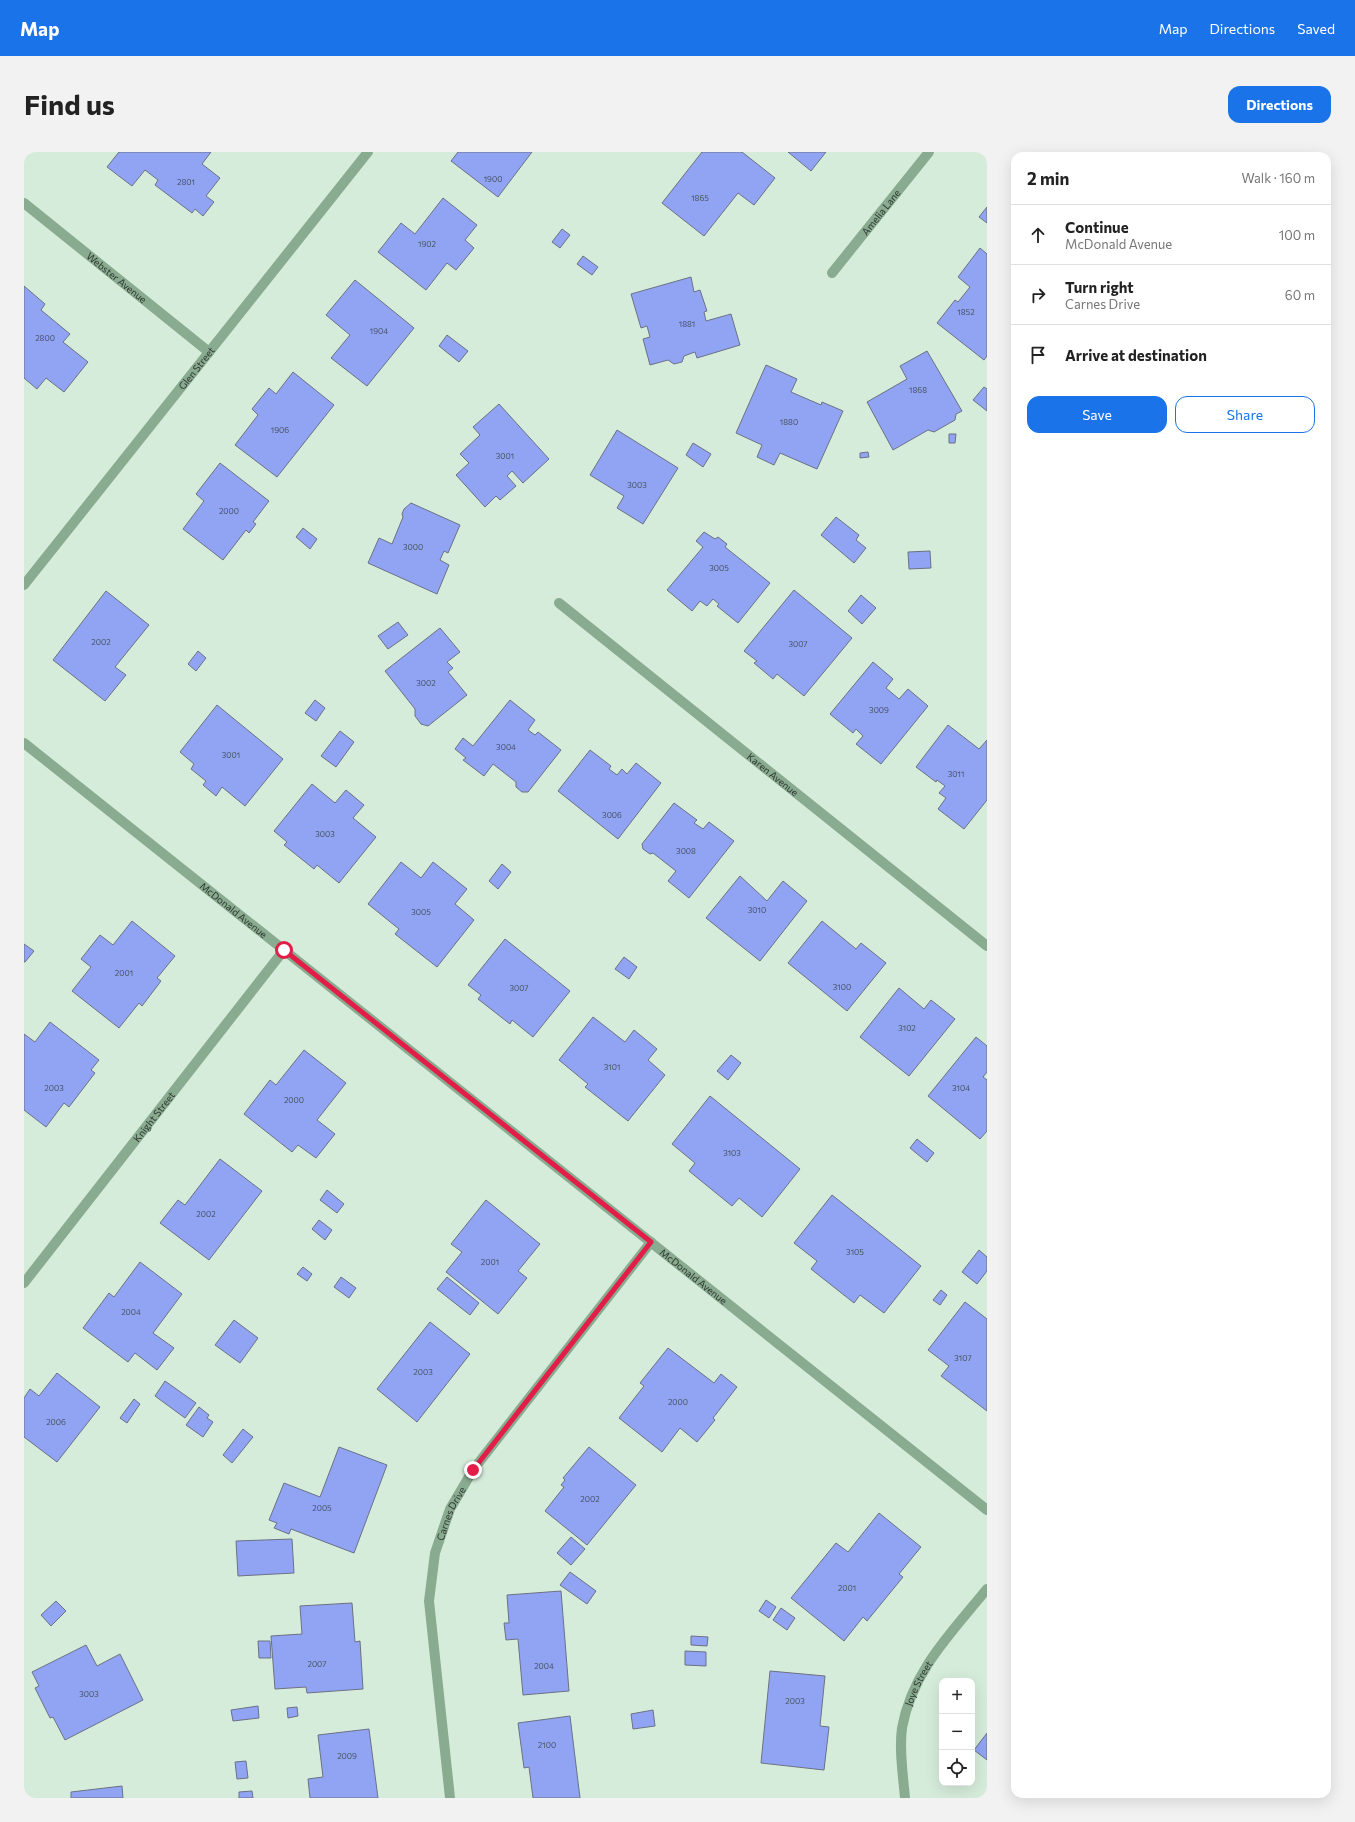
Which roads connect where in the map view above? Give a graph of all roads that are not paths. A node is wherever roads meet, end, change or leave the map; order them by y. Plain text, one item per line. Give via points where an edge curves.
1 (368, 152) edge
2 (929, 152) edge
3 (24, 202) edge
4 (832, 273) dead end
5 (209, 352) junction
6 (24, 585) edge
7 (559, 603) dead end
8 (24, 743) edge
9 (987, 946) edge
10 (284, 950) junction
11 (651, 1242) junction
12 (24, 1283) edge
13 (987, 1510) edge
14 (987, 1589) edge
15 (450, 1798) edge
16 (905, 1798) edge

1 - 5 street, Glen Street
2 - 4 street, Amelia Lane
3 - 5 street, Webster Avenue
5 - 6 street, Glen Street
7 - 9 street, Karen Avenue
8 - 10 street, McDonald Avenue
10 - 11 street, McDonald Avenue
10 - 12 street, Knight Street
11 - 13 street, McDonald Avenue
11 - 15 street, Carnes Drive via 473,1470 450,1509 435,1553 429,1601
14 - 16 street, Joye Street via 925,1666 911,1695 902,1729

